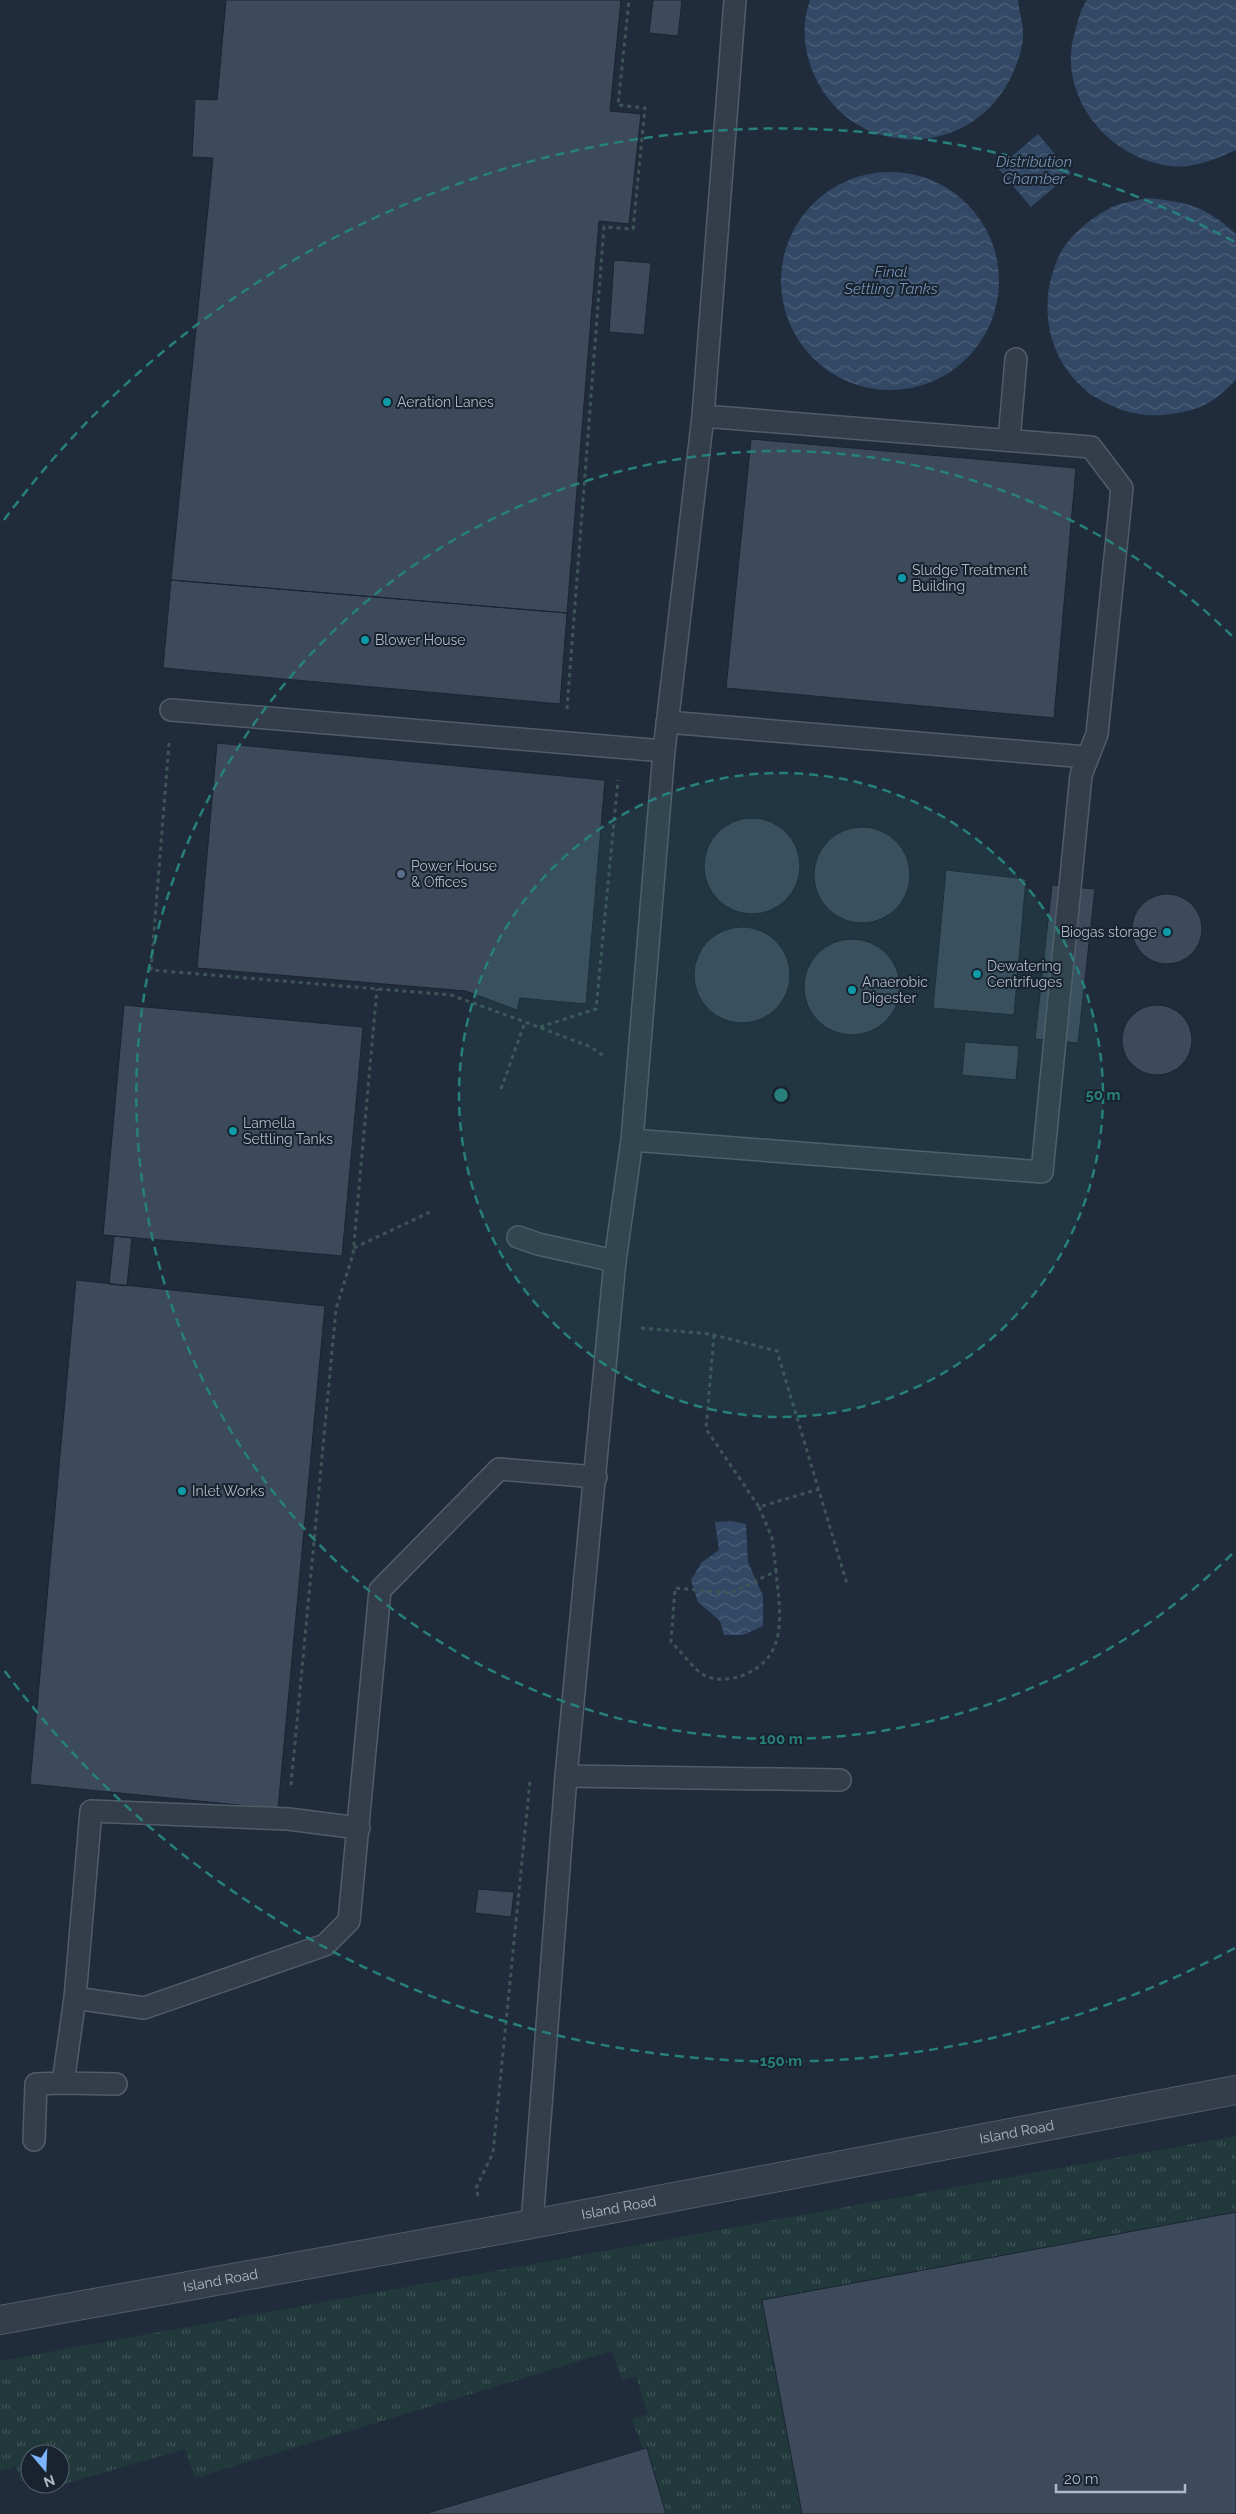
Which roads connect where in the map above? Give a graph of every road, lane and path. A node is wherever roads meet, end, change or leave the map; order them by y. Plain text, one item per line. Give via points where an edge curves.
1 (629, 0) edge
2 (735, 0) edge
3 (1016, 359) dead end
4 (702, 416) junction
5 (1009, 440) junction
6 (171, 710) joint
7 (667, 722) junction
8 (564, 742) junction
9 (621, 747) junction
10 (664, 752) junction
11 (1086, 758) junction
12 (377, 989) junction
13 (525, 1022) junction
14 (540, 1027) junction
15 (636, 1080) junction
16 (501, 1089) dead end
17 (632, 1140) junction
18 (432, 1211) dead end
19 (518, 1237) dead end
20 (354, 1248) junction
21 (615, 1261) junction
22 (631, 1328) dead end
23 (714, 1335) junction
24 (596, 1477) junction
25 (819, 1489) junction
26 (759, 1507) junction
27 (776, 1571) junction
28 (848, 1584) dead end
29 (566, 1776) junction
30 (840, 1780) dead end
31 (288, 1818) junction
32 (359, 1828) junction
33 (74, 1998) junction
34 (63, 2083) junction
35 (116, 2084) dead end
36 (1236, 2090) edge
37 (34, 2140) dead end
38 (532, 2224) junction
39 (0, 2320) edge

1 - 8 path via 618,105 645,108 633,229 604,227
2 - 4 lane
3 - 5 lane
4 - 5 lane
4 - 7 lane
5 - 11 lane via 1091,447 1122,488 1097,734
6 - 8 lane
6 - 12 path via 151,970
7 - 10 lane
7 - 11 lane
8 - 9 lane
9 - 10 lane
9 - 14 path via 596,1009
10 - 15 lane
11 - 17 lane via 1080,775 1042,1172
12 - 13 path via 451,995
12 - 20 path
13 - 14 path
13 - 16 path
14 - 15 path via 591,1047
15 - 17 lane
17 - 21 lane
18 - 20 path
19 - 21 lane
20 - 31 path via 336,1309
21 - 24 lane
22 - 23 path
23 - 25 path via 777,1351
23 - 26 path via 706,1429
24 - 29 lane
24 - 32 lane via 498,1469 380,1590
25 - 26 path
25 - 28 path
26 - 27 path via 772,1538
27 - 27 path via 731,1593 675,1588 671,1642 703,1675 728,1680 757,1670 775,1645 781,1621
29 - 30 lane
29 - 38 lane
31 - 32 lane
31 - 33 lane via 91,1810
32 - 33 lane via 349,1921 325,1945 144,2008
33 - 34 lane
34 - 35 lane
34 - 37 lane via 36,2084
36 - 38 street, Island Road
38 - 39 street, Island Road

